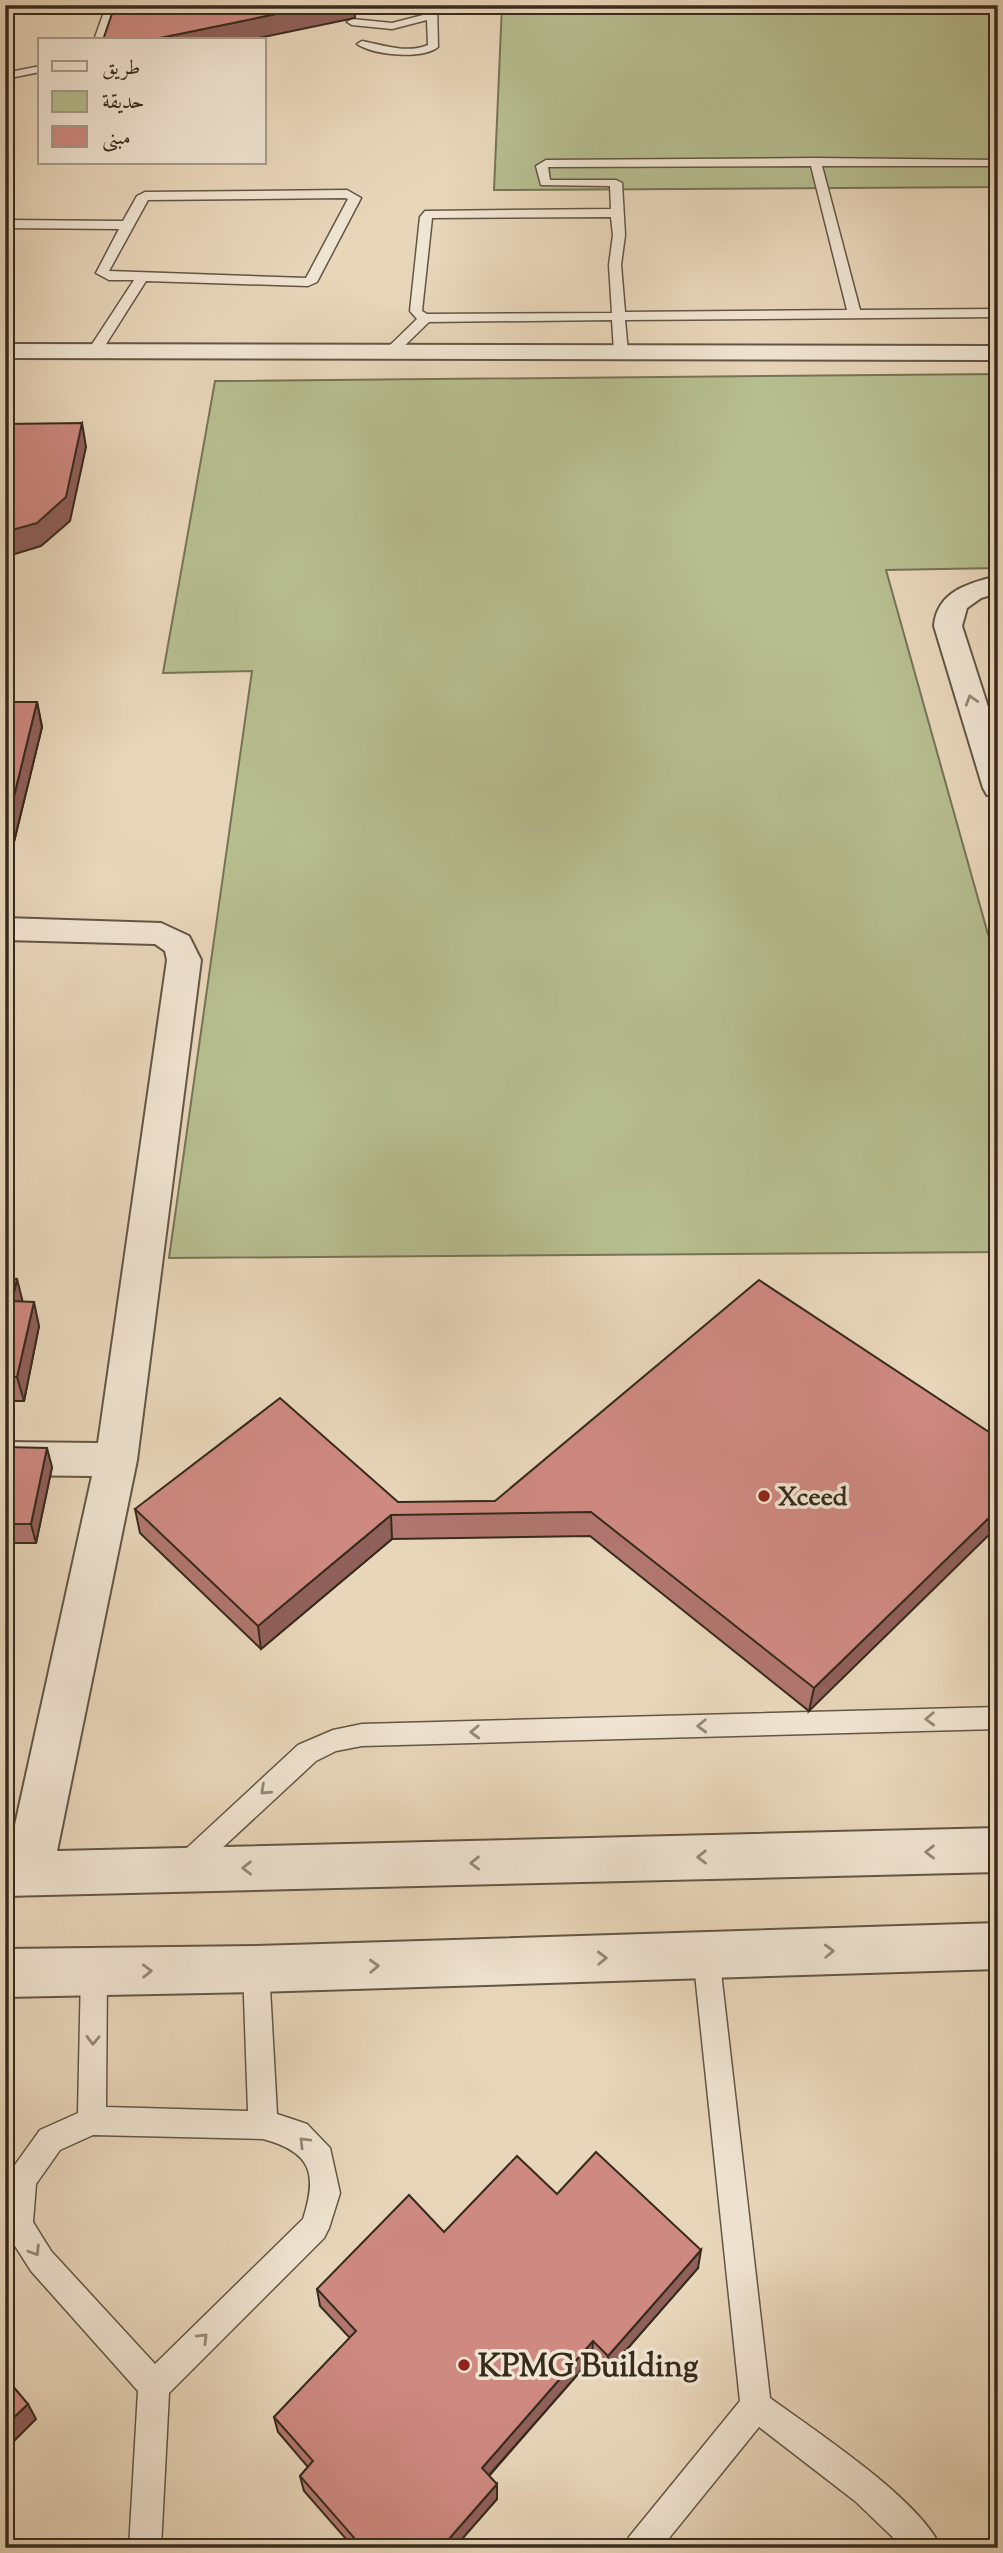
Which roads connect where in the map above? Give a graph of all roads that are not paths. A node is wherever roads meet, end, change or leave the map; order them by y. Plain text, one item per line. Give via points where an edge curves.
1 (108, 5) edge
2 (432, 11) edge
3 (352, 22) dead end
4 (100, 38) edge
5 (362, 44) dead end
6 (38, 69) edge
7 (5, 76) edge
8 (815, 161) junction
9 (998, 163) edge
10 (617, 213) junction
11 (5, 224) edge
12 (127, 225) junction
13 (142, 277) junction
14 (998, 313) edge
15 (619, 316) junction
16 (855, 316) junction
17 (426, 318) junction
18 (5, 351) edge
19 (94, 352) junction
20 (390, 352) junction
21 (621, 352) junction
22 (998, 353) edge
23 (5, 365) edge
24 (998, 367) edge
25 (998, 584) edge
26 (998, 788) edge
27 (5, 929) edge
28 (5, 1458) edge
29 (116, 1460) junction
30 (998, 1718) edge
31 (998, 1850) edge
32 (181, 1870) junction
33 (16, 1874) edge
34 (998, 1946) edge
35 (706, 1955) junction
36 (256, 1969) junction
37 (94, 1972) junction
38 (5, 1973) edge
39 (92, 2121) junction
40 (264, 2125) junction
41 (154, 2386) junction
42 (756, 2406) junction
43 (145, 2548) edge
44 (640, 2548) edge
45 (925, 2548) edge

1 - 4 lane
2 - 3 lane via 392,26
2 - 5 lane via 433,47 429,50 414,53
6 - 7 lane
8 - 9 lane
8 - 10 lane via 543,164 545,183 616,183
8 - 16 lane
10 - 15 lane
10 - 17 lane via 429,215 416,311
11 - 12 lane
12 - 13 lane via 102,273
12 - 13 lane via 141,199 149,195 355,197 308,282
13 - 19 lane
14 - 16 lane
15 - 16 lane
15 - 17 lane
15 - 21 lane
17 - 20 lane
18 - 19 street
19 - 20 street
20 - 21 street
21 - 22 street
23 - 24 street
26 -> 25 street via 948,626 953,604
27 - 29 street via 161,934 183,950
28 - 29 street
29 - 33 street
30 -> 32 lane via 362,1735 307,1753
31 -> 32 street
32 - 33 street
35 -> 34 street
36 -> 35 street
35 - 42 lane
37 -> 36 street
36 - 40 lane
37 - 38 street
37 -> 39 lane
39 - 40 lane
39 -> 41 lane via 50,2140 22,2179 18,2225 41,2261
41 -> 40 lane via 314,2228 326,2193 320,2158 297,2134
41 - 43 lane
42 - 44 lane
42 - 45 lane via 876,2496

